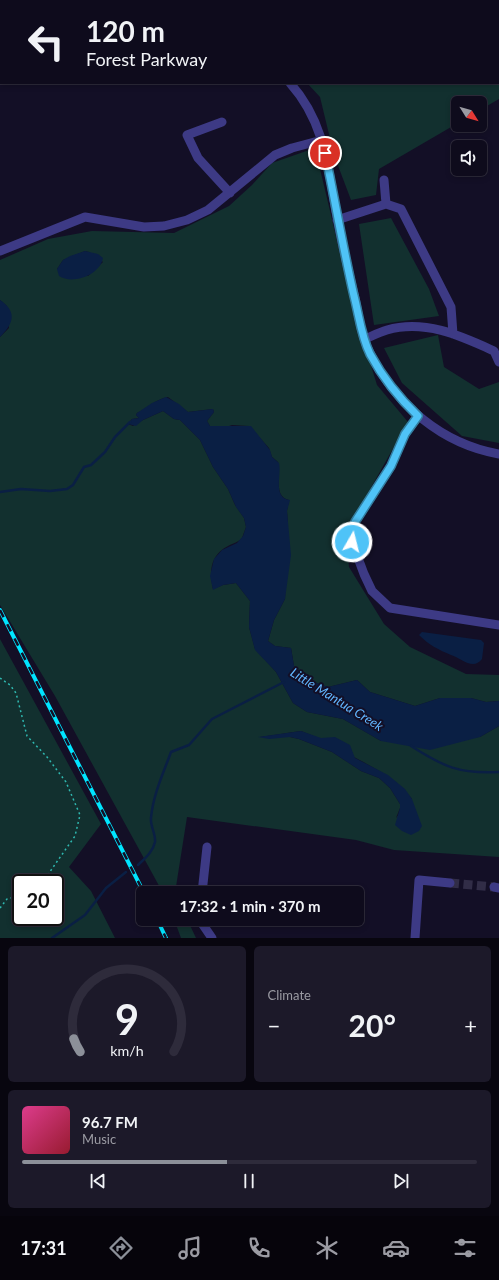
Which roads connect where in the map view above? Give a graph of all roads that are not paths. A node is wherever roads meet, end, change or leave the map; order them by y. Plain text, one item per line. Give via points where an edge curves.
1 (291, 84) edge
2 (222, 122) dead end
3 (322, 140) junction
4 (384, 180) dead end
5 (230, 193) junction
6 (386, 204) junction
7 (337, 220) junction
8 (0, 251) edge
9 (454, 334) junction
10 (365, 339) junction
11 (499, 362) edge
12 (418, 416) junction
13 (499, 454) edge
14 (499, 625) edge
15 (207, 847) dead end
16 (450, 883) tunnel mouth
17 (203, 886) edge
18 (204, 926) edge
19 (212, 938) edge
20 (415, 938) edge

1 - 3 street via 304,98 314,116
2 - 5 street via 187,135 198,158
3 - 5 street via 276,155
3 - 7 street
4 - 6 street
5 - 8 street via 208,210 187,220 164,226 144,227 85,217
6 - 7 street
6 - 9 street via 400,209 408,223 451,307
7 - 10 street
9 - 10 street via 441,329 413,327 388,330
9 - 11 street via 494,352
10 - 12 street via 370,353 386,379
12 - 13 street via 442,434 474,448
12 - 14 street via 405,434 391,466 355,522 352,542 364,574 372,591 390,608
15 - 17 street
16 - 20 street via 419,880
18 - 19 street

